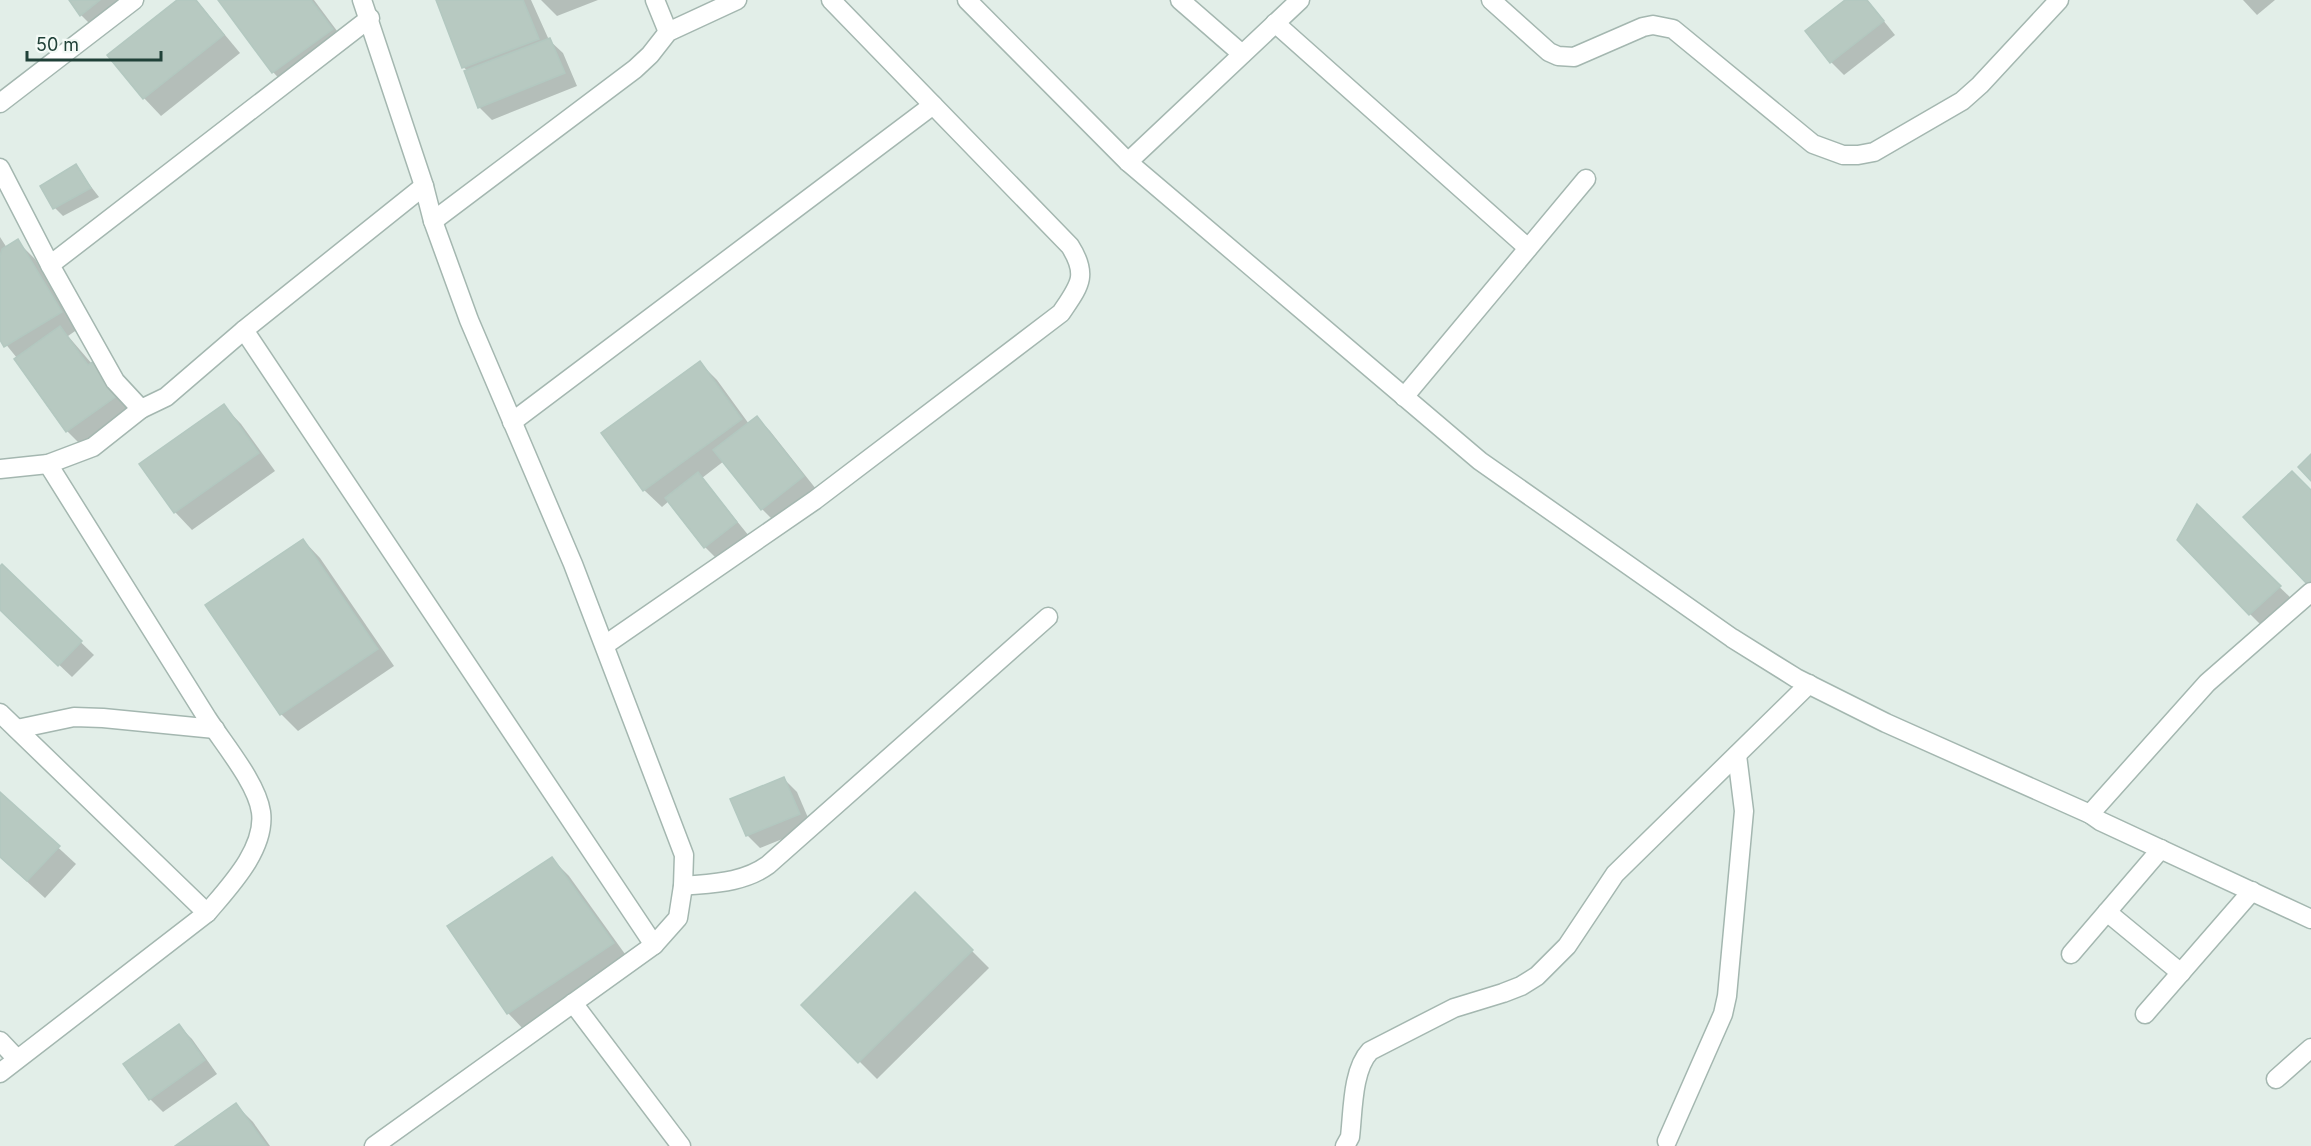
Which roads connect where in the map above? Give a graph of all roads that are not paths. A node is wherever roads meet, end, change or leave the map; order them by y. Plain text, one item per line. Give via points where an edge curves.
1 (134, 0) edge
2 (362, 0) edge
3 (655, 0) edge
4 (737, 0) edge
5 (831, 0) edge
6 (1180, 0) edge
7 (1300, 0) edge
8 (1491, 0) edge
9 (2059, 0) edge
10 (969, 1) edge
11 (370, 18) junction
12 (1275, 23) junction
13 (668, 33) junction
14 (1242, 54) junction
15 (0, 103) edge
16 (933, 105) junction
17 (1128, 162) junction
18 (0, 168) edge
19 (1586, 179) dead end
20 (424, 186) junction
21 (433, 221) junction
22 (1528, 248) junction
23 (50, 265) junction
24 (244, 330) junction
25 (1404, 397) junction
26 (141, 409) junction
27 (512, 422) junction
28 (48, 464) junction
29 (0, 469) edge
30 (2311, 592) edge
31 (1048, 617) dead end
32 (604, 645) junction
33 (1809, 684) junction
34 (0, 713) edge
35 (17, 729) junction
36 (215, 729) junction
37 (1737, 755) junction
38 (2090, 814) junction
39 (2160, 849) junction
40 (683, 886) junction
41 (2252, 891) junction
42 (2107, 912) junction
43 (207, 913) junction
44 (2311, 919) edge
45 (654, 945) junction
46 (2071, 954) dead end
47 (2181, 973) junction
48 (573, 1003) junction
49 (2145, 1014) dead end
50 (0, 1041) edge
51 (2311, 1048) edge
52 (17, 1059) junction
53 (0, 1073) edge
54 (2276, 1079) dead end
55 (1667, 1141) dead end
56 (374, 1146) edge
57 (681, 1146) edge
58 (1345, 1146) edge

1 - 15 street
2 - 11 street
3 - 13 street
4 - 13 street
5 - 16 street
6 - 14 street
7 - 12 street
8 - 9 street via 1558,56 1574,57 1643,27 1673,29 1814,144 1843,155 1874,152 1962,101
10 - 17 street
11 - 20 street
11 - 23 street
12 - 14 street
12 - 22 street
13 - 21 street via 634,69
14 - 17 street
16 - 27 street
16 - 32 street via 1070,246 1080,262 1081,278 1075,292 1061,313 834,485
17 - 25 street
18 - 23 street
19 - 22 street
20 - 21 street
20 - 24 street
21 - 27 street
22 - 25 street
23 - 26 street via 115,381
24 - 26 street via 166,397
24 - 45 street
25 - 33 street via 1480,461 1731,638
26 - 28 street via 93,447
27 - 32 street
28 - 29 street
28 - 36 street
30 - 38 street via 2207,682
31 - 40 street via 768,865 740,879
32 - 40 street via 684,855
33 - 37 street
33 - 38 street via 1886,723
34 - 35 street
35 - 36 street via 74,717
35 - 43 street
36 - 43 street via 251,783 261,812 250,858
37 - 55 street via 1744,812 1727,996 1723,1014
37 - 58 street via 1615,874 1567,946 1537,976 1503,993 1454,1008 1370,1051 1359,1071 1350,1137
38 - 39 street
39 - 41 street
39 - 42 street
40 - 45 street via 678,918
41 - 44 street
41 - 47 street
42 - 46 street
42 - 47 street
43 - 52 street
45 - 48 street
47 - 49 street
48 - 56 street
48 - 57 street
50 - 52 street
51 - 54 street
52 - 53 street

